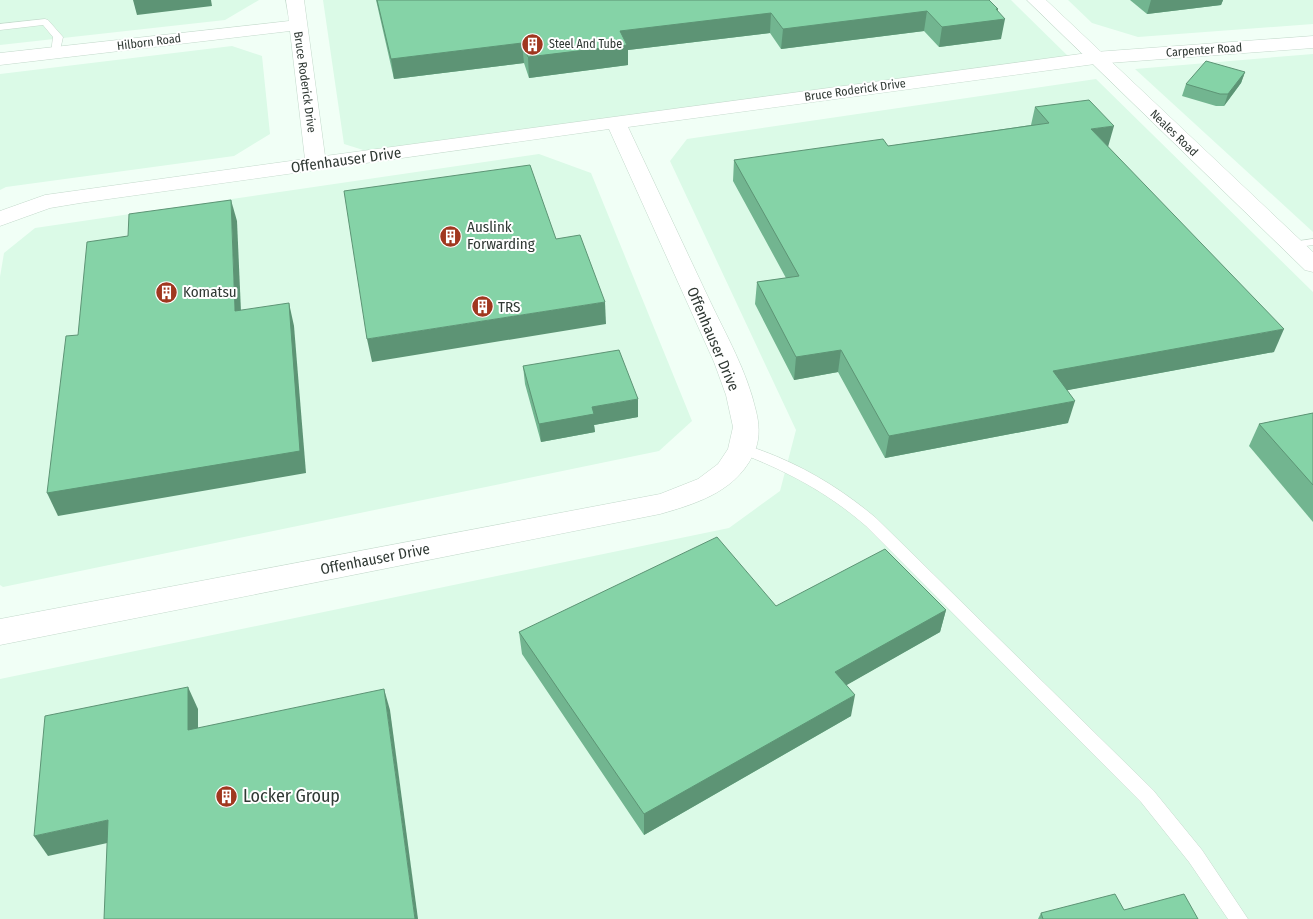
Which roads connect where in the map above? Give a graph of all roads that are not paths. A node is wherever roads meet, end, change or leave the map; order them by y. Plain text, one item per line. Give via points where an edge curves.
1 (295, 0) edge
2 (1036, 0) edge
3 (298, 25) junction
4 (0, 27) edge
5 (1313, 42) edge
6 (56, 53) junction
7 (1095, 58) junction
8 (0, 59) edge
9 (616, 123) junction
10 (316, 164) junction
11 (0, 218) edge
12 (1313, 242) edge
13 (1292, 245) junction
14 (1313, 265) edge
15 (742, 449) junction
16 (0, 632) edge
17 (1239, 919) edge

1 - 3 street, Bruce Roderick Drive
2 - 7 street, Neales Road
3 - 6 street, Hilborn Road
3 - 10 street, Bruce Roderick Drive
4 - 6 lane via 45,22 58,37
5 - 7 street, Carpenter Road
6 - 8 street, Hilborn Road
7 - 9 street, Bruce Roderick Drive
7 - 13 street, Neales Road
9 - 10 street, Offenhauser Drive
9 - 15 street, Offenhauser Drive via 725,360 742,408 746,429
10 - 11 street, Offenhauser Drive via 45,202
12 - 13 lane
13 - 14 street, Neales Road
15 - 16 street, Offenhauser Drive via 715,482 693,495 660,504
15 - 17 lane via 815,479 872,522 1147,796 1205,865

